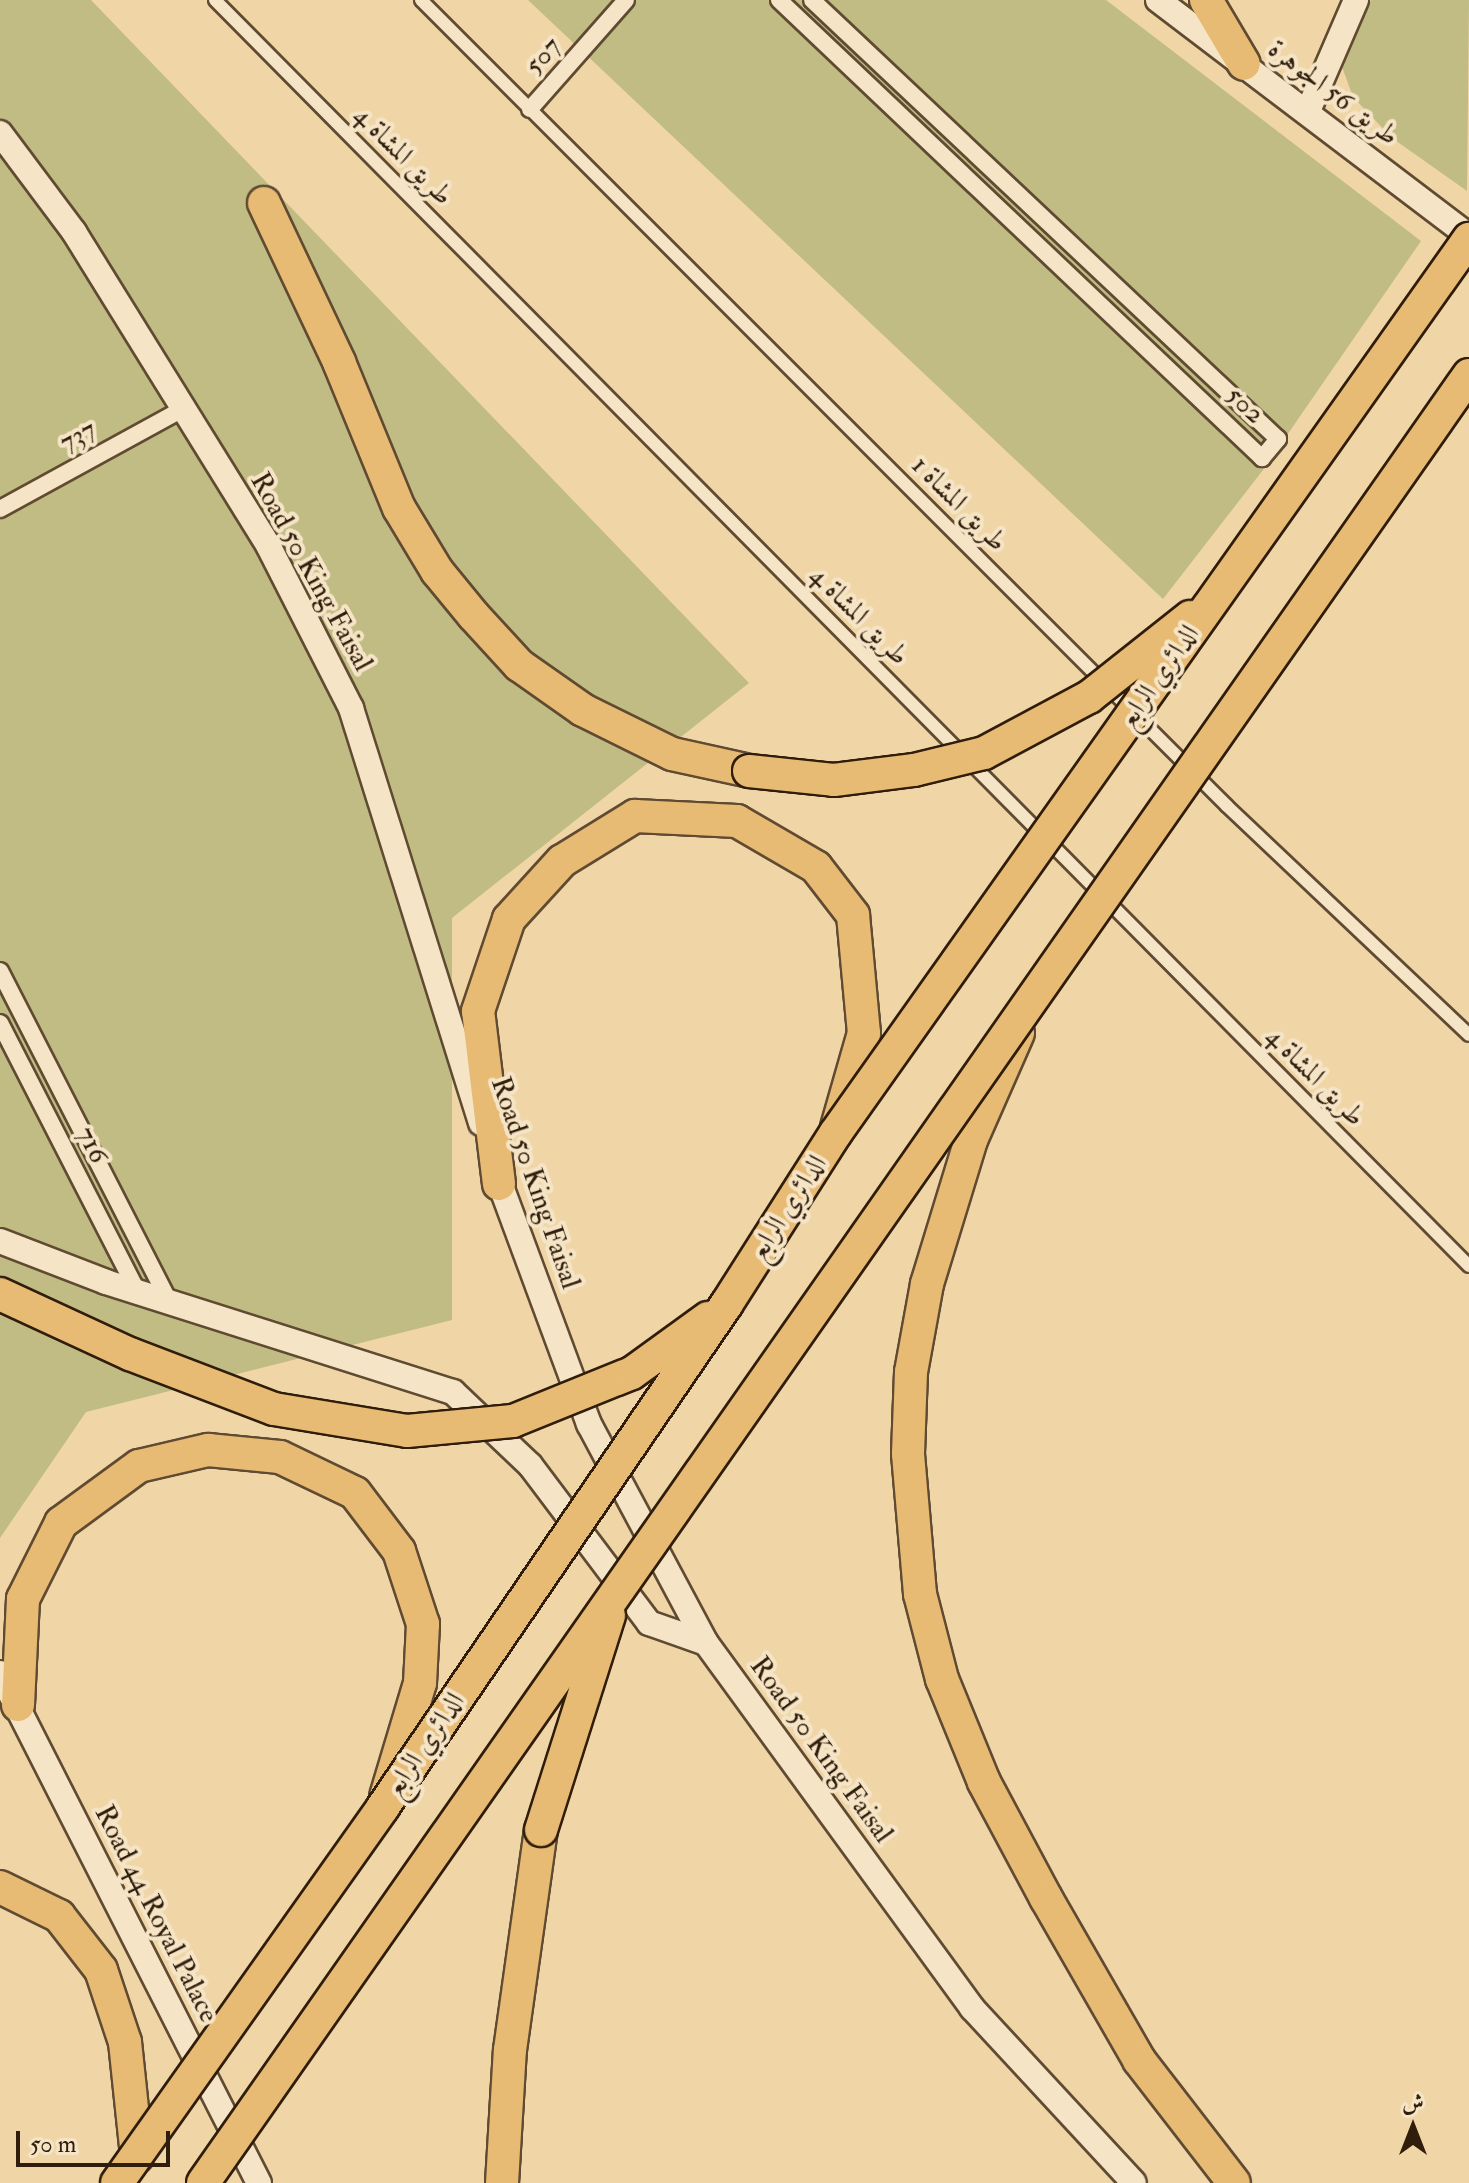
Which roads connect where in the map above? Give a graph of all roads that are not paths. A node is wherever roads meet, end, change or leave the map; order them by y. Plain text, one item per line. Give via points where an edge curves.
1 (215, 0) edge
2 (421, 0) edge
3 (626, 0) edge
4 (779, 0) edge
5 (812, 0) edge
6 (1158, 0) edge
7 (1206, 0) edge
8 (1356, 0) edge
9 (1244, 64) junction
10 (530, 109) junction
11 (1308, 111) junction
12 (0, 133) edge
13 (264, 203) dead end
14 (1469, 238) edge
15 (1469, 375) edge
16 (181, 410) junction
17 (0, 509) edge
18 (1217, 595) junction
19 (0, 971) edge
20 (1037, 989) junction
21 (0, 1023) edge
22 (1469, 1035) edge
23 (835, 1134) junction
24 (499, 1184) junction
25 (0, 1241) edge
26 (1469, 1266) edge
27 (137, 1291) junction
28 (0, 1294) edge
29 (168, 1300) junction
30 (726, 1305) junction
31 (619, 1583) junction
32 (706, 1643) junction
33 (0, 1673) edge
34 (18, 1705) junction
35 (383, 1807) junction
36 (0, 1887) edge
37 (137, 2156) junction
38 (117, 2183) edge
39 (203, 2183) edge
40 (259, 2183) edge
41 (502, 2183) edge
42 (1134, 2183) edge
43 (1234, 2183) edge

1 - 26 street, طريق المشاة 4
2 - 10 street, طريق المشاة 1
3 - 10 street, 507
4 - 5 street, 502 via 1262,458 1278,439
6 - 9 main road, طريق 56 الجوهرة
7 - 9 highway
8 - 11 main road
9 - 11 main road, طريق 56 الجوهرة
10 - 22 street, طريق المشاة 1 via 1227,806
11 - 14 main road, طريق 56 الجوهرة
12 - 16 main road, Road 50 King Faisal via 74,232
13 - 18 highway, bridge via 339,362 399,508 437,571 519,665 583,710 672,754 749,771 834,780 914,770 984,753 1089,697
14 - 18 highway, الدائري الرابع, bridge
15 - 20 highway, bridge
16 - 17 street, 737
16 - 24 main road, Road 50 King Faisal via 269,547 351,708
18 - 23 highway, الدائري الرابع, bridge
19 - 29 street
20 - 31 highway, bridge
20 - 43 highway, bridge via 971,1140 927,1284 911,1372 909,1508 920,1594 942,1679 984,1782 1139,2060
21 - 27 street, 716
23 - 24 highway via 864,1033 853,915 816,867 737,821 635,816 562,861 509,919 478,1011
23 - 30 highway, الدائري الرابع, bridge
24 - 32 main road, Road 50 King Faisal via 589,1424
25 - 27 main road
27 - 29 main road
28 - 30 highway, bridge via 130,1354 274,1409 407,1431 513,1421 632,1373
29 - 32 main road via 453,1392 530,1465 649,1623
30 - 35 highway, الدائري الرابع, bridge
31 - 39 highway, bridge
31 - 41 highway, bridge via 541,1830 510,2050
32 - 42 main road, Road 50 King Faisal via 972,2008
33 - 34 main road, Road 44 Royal Palace
34 - 35 highway via 23,1599 61,1523 139,1466 208,1450 280,1457 355,1493 399,1551 423,1624 420,1683
34 - 40 main road, Road 44 Royal Palace
35 - 37 highway, الدائري الرابع, bridge
36 - 37 highway via 59,1916 101,1970 125,2042
37 - 38 highway, الدائري الرابع, bridge

